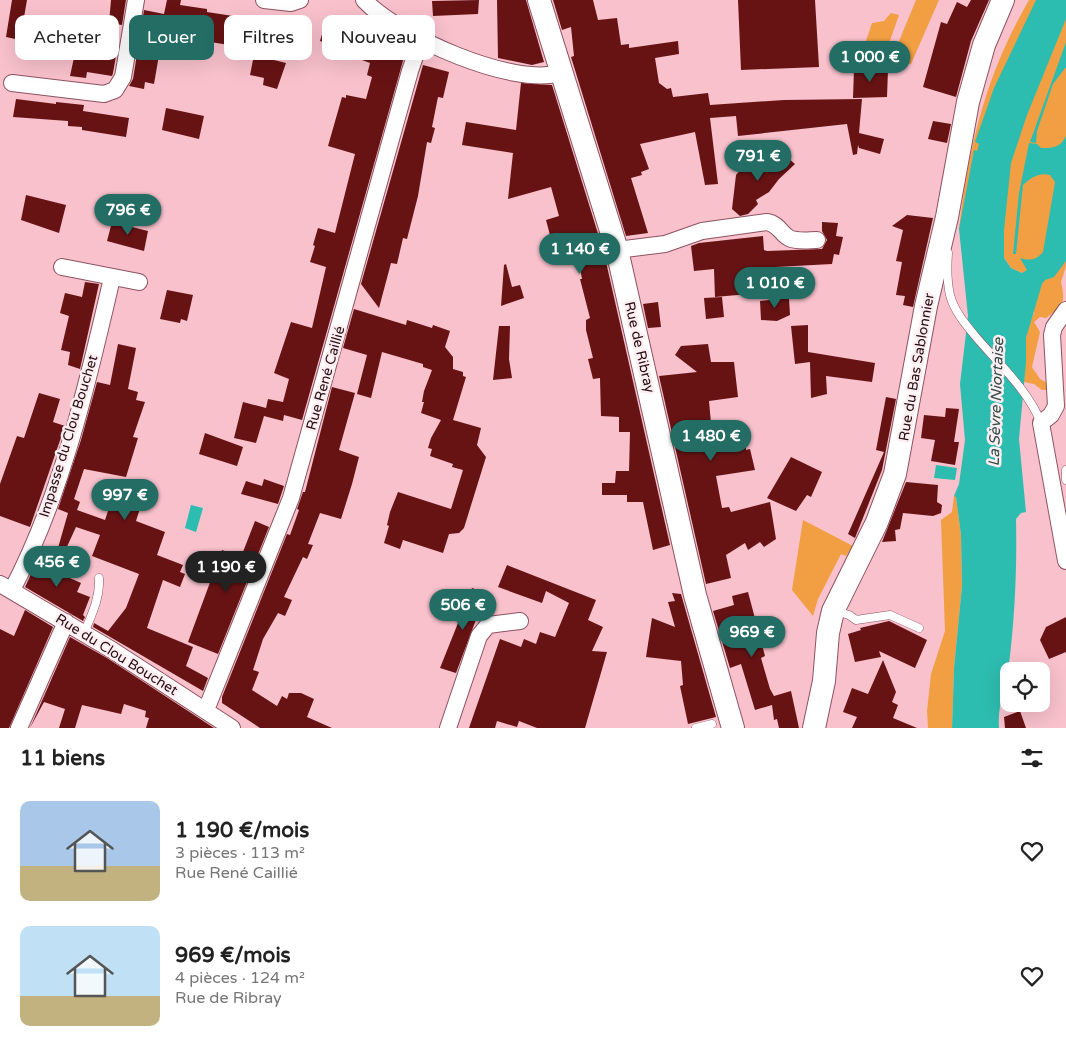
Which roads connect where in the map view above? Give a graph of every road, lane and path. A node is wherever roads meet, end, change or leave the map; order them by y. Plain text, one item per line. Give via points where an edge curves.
1 (136, 0) edge
2 (264, 0) edge
3 (300, 0) edge
4 (364, 0) edge
5 (539, 0) edge
6 (1003, 0) edge
7 (381, 15) edge
8 (435, 45) edge
9 (414, 60) edge
10 (560, 73) junction
11 (12, 83) dead end
12 (942, 238) junction
13 (817, 240) dead end
14 (617, 250) junction
15 (62, 266) dead end
16 (112, 278) junction
17 (139, 282) dead end
18 (1066, 310) edge
19 (1061, 405) edge
20 (1041, 423) junction
21 (1066, 470) edge
22 (1066, 480) edge
23 (1066, 509) edge
24 (1058, 524) junction
25 (1066, 561) edge
26 (99, 578) dead end
27 (6, 587) edge
28 (833, 611) junction
29 (520, 621) dead end
30 (66, 622) junction
31 (920, 628) dead end
32 (84, 633) junction
33 (206, 710) junction
34 (725, 723) edge
35 (19, 728) edge
36 (232, 728) edge
37 (448, 728) edge
38 (696, 728) edge
39 (814, 728) edge

1 - 11 street via 123,77 115,90 104,94
2 - 3 street via 291,3
4 - 7 street
5 - 10 street, Rue de Ribray
6 - 12 street, Rue du Bas Sablonnier via 984,45 968,102
8 - 10 street via 497,69 542,76
9 - 33 street, Rue René Caillié via 291,498
10 - 14 street, Rue de Ribray
12 - 20 lane via 949,246 948,281 955,309 1029,400
12 - 28 street, Rue du Bas Sablonnier via 895,474 877,522
13 - 14 street via 793,239 777,225 767,222 702,231 664,244
14 - 34 street, Rue de Ribray
15 - 16 street
16 - 17 street
16 - 27 street, Impasse du Clou Bouchet via 61,467 24,568
18 - 19 street via 1054,326 1052,336
19 - 20 street
20 - 24 street
21 - 22 lane
23 - 24 lane
24 - 25 street
26 - 32 lane via 100,592
27 - 30 street, Rue du Clou Bouchet
28 - 31 lane via 856,620 890,615
28 - 39 street, Rue du Bas Sablonnier
29 - 37 street via 488,625 480,636
30 - 32 street, Rue du Clou Bouchet
30 - 35 street
32 - 33 street, Rue du Clou Bouchet
33 - 36 street, Rue du Clou Bouchet
34 - 38 lane

